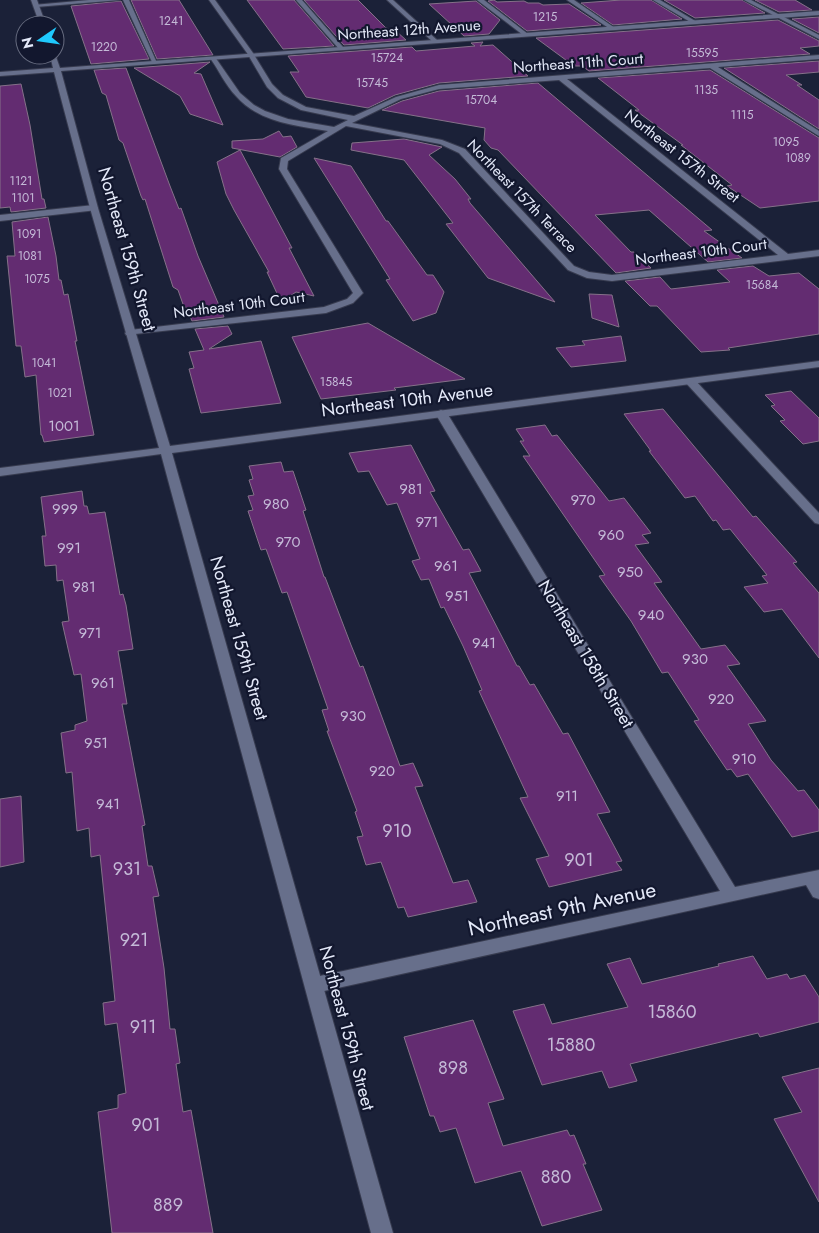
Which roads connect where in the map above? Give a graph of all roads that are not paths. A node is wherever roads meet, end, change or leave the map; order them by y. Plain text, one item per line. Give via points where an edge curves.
1 (117, 0) edge
2 (126, 0) edge
3 (212, 0) edge
4 (300, 0) edge
5 (390, 0) edge
6 (480, 0) edge
7 (570, 0) edge
8 (656, 0) edge
9 (747, 0) edge
10 (35, 3) edge
11 (819, 13) edge
12 (39, 15) edge
13 (778, 16) junction
14 (694, 22) junction
15 (612, 28) junction
16 (525, 34) junction
17 (819, 37) edge
18 (435, 41) junction
19 (341, 48) junction
20 (252, 55) junction
21 (819, 56) edge
22 (213, 58) junction
23 (154, 62) junction
24 (57, 65) edge
25 (711, 65) junction
26 (58, 69) junction
27 (0, 74) edge
28 (560, 77) junction
29 (358, 118) junction
30 (346, 124) junction
31 (337, 130) junction
32 (819, 134) edge
33 (94, 208) junction
34 (0, 218) edge
35 (819, 253) edge
36 (786, 257) junction
37 (587, 275) joint
38 (130, 333) junction
39 (819, 364) edge
40 (690, 381) junction
41 (442, 413) junction
42 (165, 449) junction
43 (0, 472) edge
44 (819, 520) edge
45 (816, 882) edge
46 (731, 895) junction
47 (315, 985) junction
48 (382, 1233) edge

1 - 10 street
2 - 23 street
3 - 20 street
4 - 19 street
5 - 18 street
6 - 16 street
7 - 15 street
8 - 14 street
9 - 13 street
10 - 12 street
11 - 13 street, Northeast 12th Avenue
13 - 14 street, Northeast 12th Avenue
13 - 17 street
14 - 15 street, Northeast 12th Avenue
15 - 16 street, Northeast 12th Avenue
16 - 18 street, Northeast 12th Avenue
18 - 19 street, Northeast 12th Avenue
19 - 20 street, Northeast 12th Avenue
20 - 22 street, Northeast 12th Avenue
20 - 29 street via 273,92 287,102
21 - 25 street, Northeast 11th Court
22 - 23 street, Northeast 12th Avenue
22 - 31 street via 242,99 255,108 279,119
23 - 26 street, Northeast 12th Avenue
24 - 26 street, Northeast 159th Street
25 - 28 street, Northeast 11th Court
25 - 32 street
26 - 27 street, Northeast 12th Avenue
26 - 33 street, Northeast 159th Street
28 - 29 street, Northeast 11th Court via 421,90
28 - 36 street, Northeast 157th Street
29 - 30 street, Northeast 11th Court
30 - 31 street
30 - 37 street, Northeast 157th Terrace via 442,142 462,151 571,268
31 - 38 street, Northeast 10th Court via 284,160 283,169 358,293 350,302 326,310
33 - 34 street
33 - 38 street, Northeast 159th Street
35 - 36 street, Northeast 10th Court
36 - 37 street, Northeast 10th Court via 612,278
38 - 42 street, Northeast 159th Street
39 - 40 street, Northeast 10th Avenue
40 - 41 street, Northeast 10th Avenue
40 - 44 street
41 - 42 street, Northeast 10th Avenue
41 - 46 street, Northeast 158th Street
42 - 43 street, Northeast 10th Avenue
42 - 47 street, Northeast 159th Street
45 - 46 street, Northeast 9th Avenue
46 - 47 street, Northeast 9th Avenue
47 - 48 street, Northeast 159th Street

